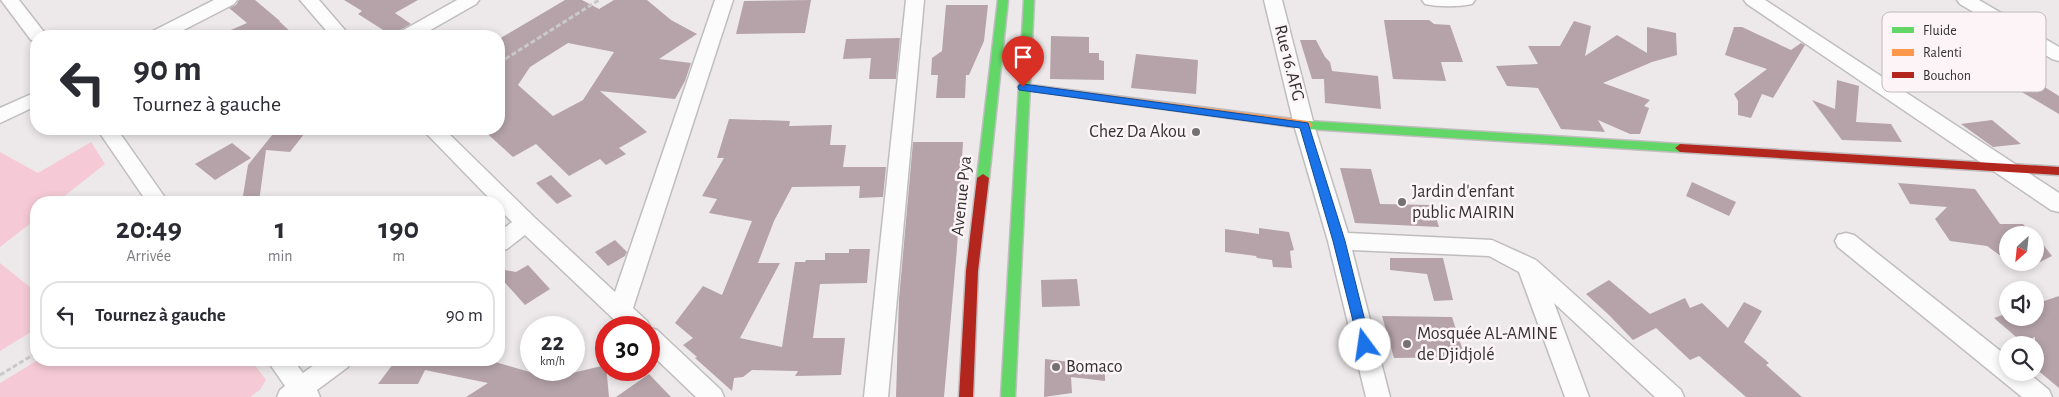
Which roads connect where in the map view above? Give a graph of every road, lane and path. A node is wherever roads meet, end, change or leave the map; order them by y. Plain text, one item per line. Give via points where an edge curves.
1 (10, 0) edge
2 (228, 0) edge
3 (309, 0) edge
4 (470, 0) edge
5 (599, 0) edge
6 (724, 0) edge
7 (915, 0) edge
8 (1003, 0) edge
9 (1029, 0) edge
10 (1273, 0) edge
11 (1431, 0) edge
12 (1466, 0) edge
13 (1753, 0) edge
14 (1966, 0) edge
15 (1986, 12) edge
16 (33, 30) edge
17 (170, 30) edge
18 (336, 30) edge
19 (418, 30) edge
20 (2046, 47) edge
21 (2059, 55) edge
22 (505, 59) edge
23 (1882, 86) edge
24 (1023, 87) junction
25 (1890, 92) edge
26 (30, 101) edge
27 (0, 116) edge
28 (1304, 125) junction
29 (111, 135) edge
30 (438, 135) edge
31 (2004, 168) junction
32 (2059, 171) edge
33 (154, 196) edge
34 (499, 196) edge
35 (505, 202) edge
36 (2059, 204) edge
37 (526, 223) junction
38 (505, 239) edge
39 (1339, 241) junction
40 (1846, 241) dead end
41 (1528, 266) junction
42 (621, 310) junction
43 (627, 316) edge
44 (660, 347) edge
45 (30, 357) edge
46 (1999, 365) edge
47 (283, 366) edge
48 (332, 366) edge
49 (0, 375) edge
50 (2020, 381) edge
51 (299, 394) edge
52 (712, 397) edge
53 (876, 397) edge
54 (966, 397) edge
55 (1008, 397) edge
56 (1378, 397) edge
57 (1577, 397) edge
58 (1672, 397) edge
59 (2040, 397) edge

1 - 16 street
2 - 17 street
3 - 18 street
4 - 19 street
5 - 22 path
6 - 42 street
7 - 53 street
8 - 54 main road, Avenue Pya via 972,271
9 - 24 main road
10 - 28 street, Rue 16.AFG
11 - 12 street
13 - 23 street
14 - 15 street
20 - 21 street
24 - 28 main road
24 - 55 main road
25 - 31 street
26 - 27 street
28 - 31 main road
28 - 39 street, Rue 16.AFG
29 - 33 street
30 - 34 street
31 - 32 main road
31 - 36 street
35 - 37 street
37 - 38 street
37 - 42 street
39 - 41 street via 1492,248
39 - 56 street, Rue 16.AFG
40 - 46 street
41 - 57 street
41 - 58 street
42 - 43 street
44 - 52 street
45 - 49 path
47 - 51 street
48 - 51 street
50 - 59 street

